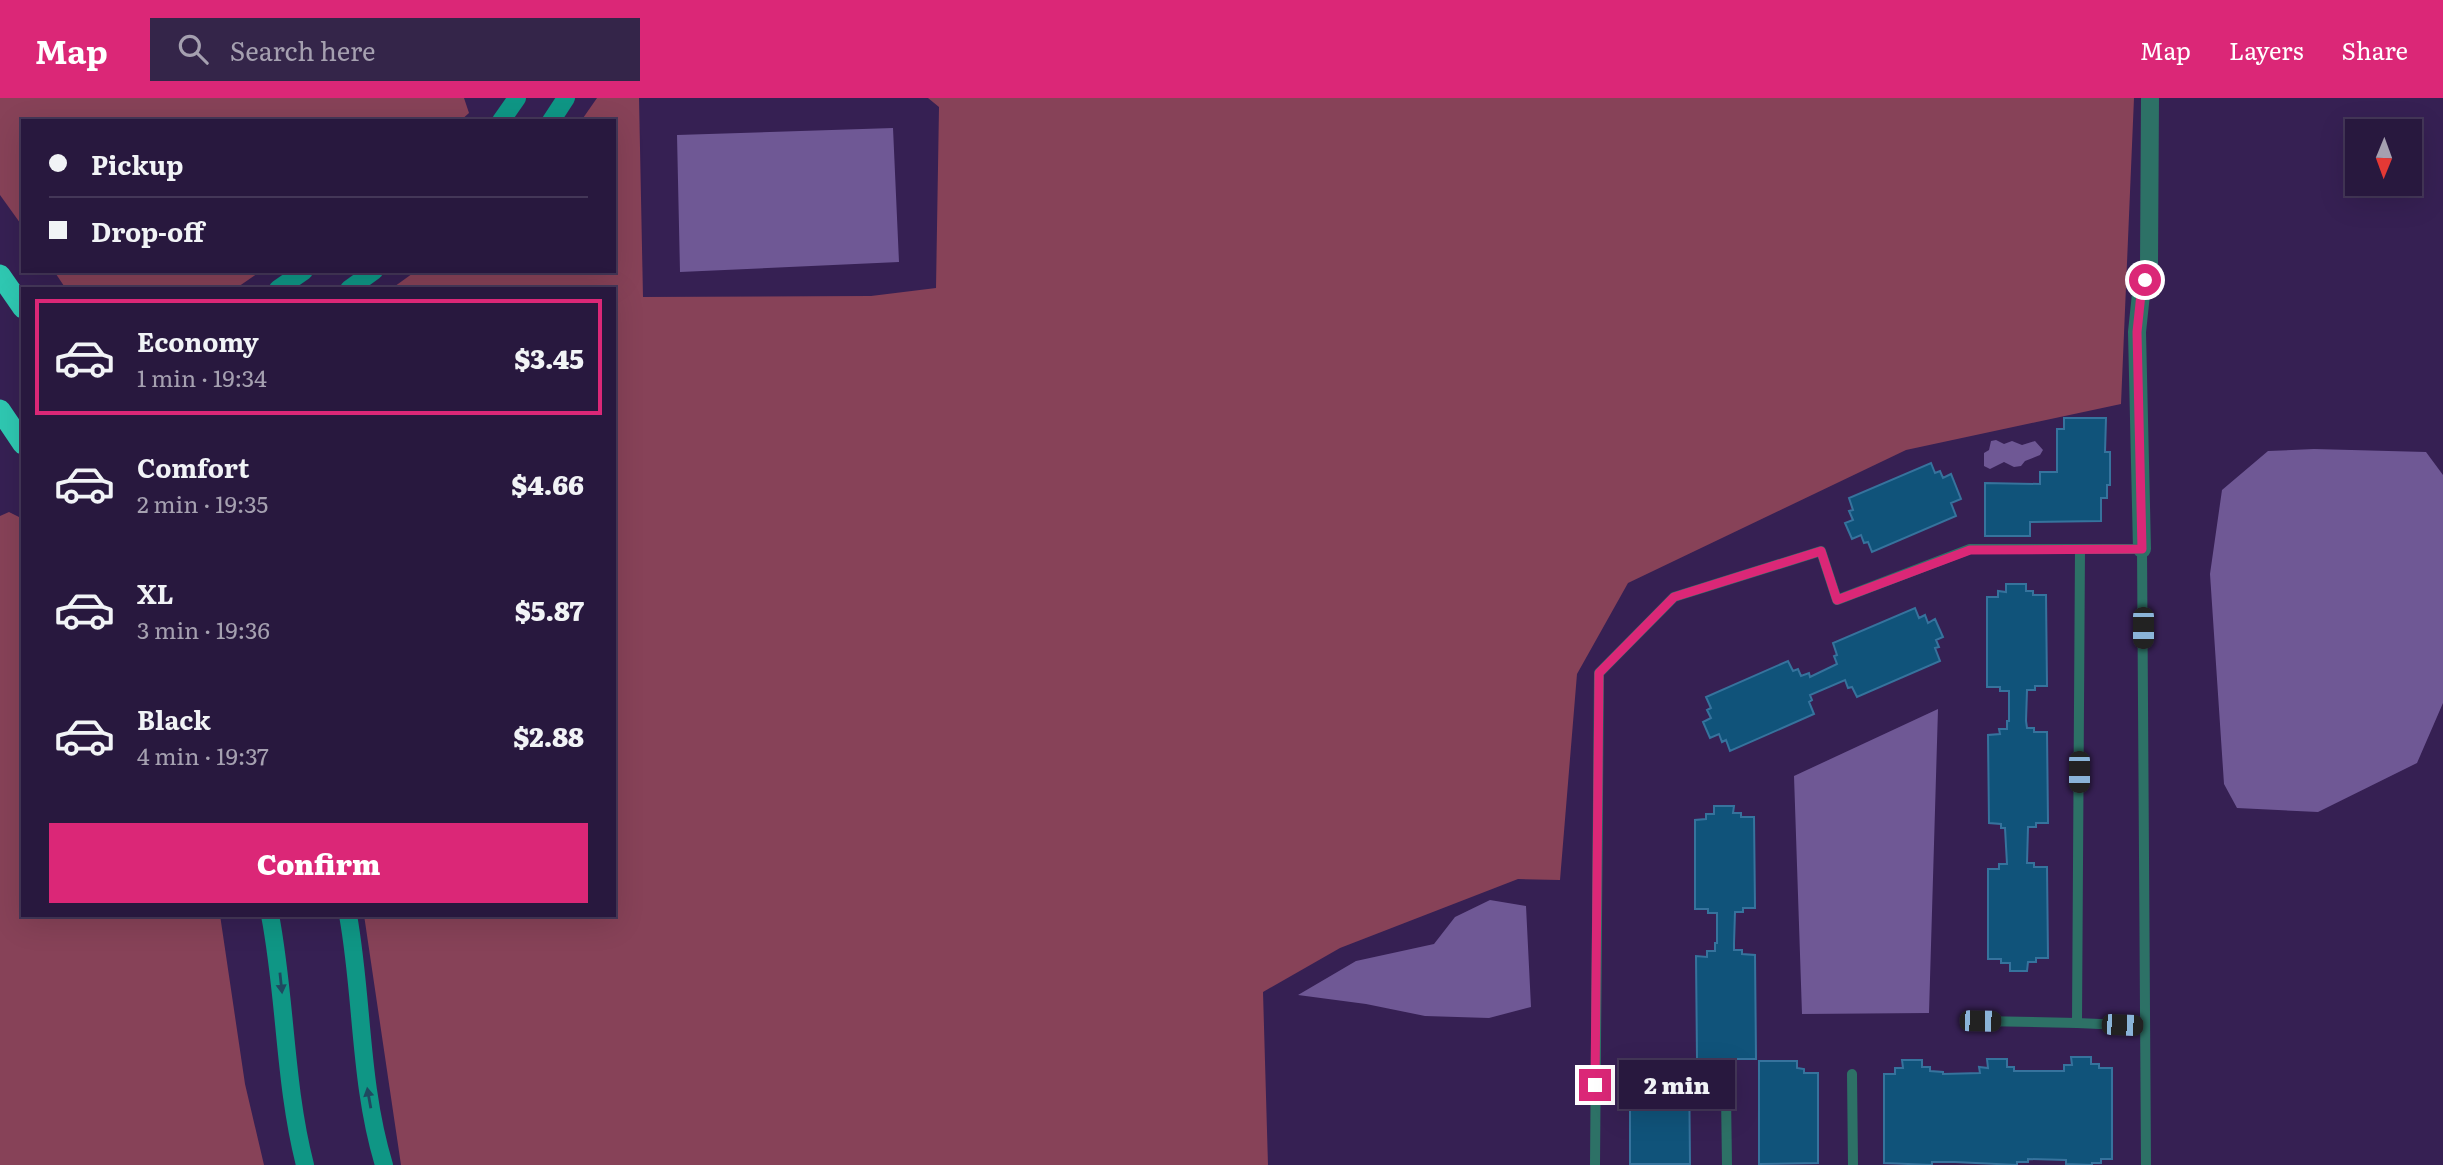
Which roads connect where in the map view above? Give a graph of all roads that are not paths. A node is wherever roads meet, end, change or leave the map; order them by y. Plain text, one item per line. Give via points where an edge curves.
1 (517, 98) edge
2 (566, 98) edge
3 (2150, 98) edge
4 (502, 119) edge
5 (552, 119) edge
6 (301, 273) edge
7 (371, 273) edge
8 (0, 275) edge
9 (281, 287) edge
10 (352, 287) edge
11 (21, 306) edge
12 (0, 410) edge
13 (21, 441) edge
14 (2080, 549) junction
15 (2142, 549) junction
16 (270, 917) edge
17 (348, 917) edge
18 (1980, 1021) dead end
19 (2077, 1023) junction
20 (2145, 1026) junction
21 (1852, 1074) dead end
22 (1726, 1095) dead end
23 (305, 1165) edge
24 (384, 1165) edge
25 (1595, 1165) edge
26 (1727, 1165) edge
27 (1853, 1165) edge
28 (2146, 1165) edge

1 - 4 main road
2 - 5 main road
3 - 15 street via 2149,265 2137,332
6 - 9 main road
7 - 10 main road
8 - 11 highway
12 - 13 highway
14 - 15 lane
14 - 19 lane
14 - 25 lane via 1970,550 1837,600 1821,551 1674,597 1599,673
15 - 20 lane
16 -> 23 main road via 293,1112
24 -> 17 main road via 366,1082
18 - 19 lane
19 - 20 lane
20 - 28 lane
21 - 27 lane
22 - 26 lane

